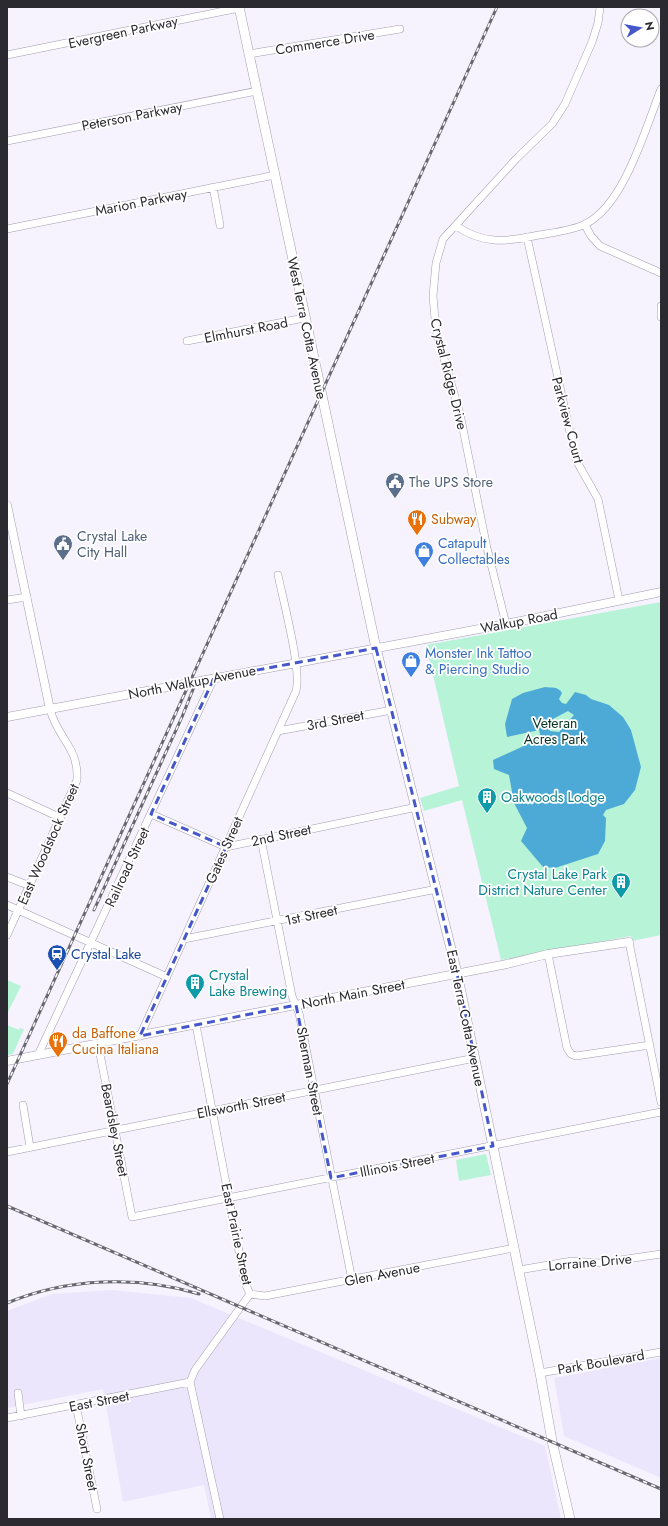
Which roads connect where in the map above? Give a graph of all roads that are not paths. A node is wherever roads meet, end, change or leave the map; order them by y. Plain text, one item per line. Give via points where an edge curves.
1 (239, 7) edge
2 (600, 7) edge
3 (400, 29) dead end
4 (250, 54) junction
5 (7, 55) edge
6 (661, 89) edge
7 (257, 91) junction
8 (7, 141) edge
9 (275, 175) junction
10 (213, 187) junction
11 (585, 224) junction
12 (220, 225) dead end
13 (456, 226) junction
14 (7, 229) edge
15 (527, 237) junction
16 (661, 273) edge
17 (661, 306) edge
18 (661, 317) edge
19 (304, 318) junction
20 (187, 341) dead end
21 (7, 505) edge
22 (278, 575) dead end
23 (661, 592) edge
24 (26, 597) junction
25 (7, 600) edge
26 (619, 600) junction
27 (506, 624) junction
28 (376, 648) junction
29 (296, 663) junction
30 (214, 678) junction
31 (50, 709) junction
32 (392, 710) junction
33 (7, 717) edge
34 (278, 731) junction
35 (7, 793) edge
36 (417, 807) junction
37 (151, 814) junction
38 (61, 818) junction
39 (261, 839) junction
40 (226, 847) junction
41 (7, 877) edge
42 (30, 886) junction
43 (437, 889) junction
44 (7, 905) edge
45 (18, 910) junction
46 (278, 922) junction
47 (7, 935) edge
48 (184, 939) junction
49 (629, 942) joint
50 (91, 943) junction
51 (548, 954) junction
52 (457, 973) junction
53 (167, 977) junction
54 (296, 1005) junction
55 (196, 1025) junction
56 (140, 1036) junction
57 (98, 1044) junction
58 (650, 1045) junction
59 (38, 1055) junction
60 (475, 1058) junction
61 (7, 1061) edge
62 (314, 1091) junction
63 (661, 1102) edge
64 (22, 1105) dead end
65 (212, 1111) junction
66 (661, 1112) edge
67 (115, 1130) junction
68 (493, 1146) junction
69 (30, 1147) junction
70 (7, 1152) edge
71 (331, 1178) junction
72 (229, 1198) junction
73 (132, 1217) joint
74 (514, 1248) junction
75 (661, 1254) edge
76 (519, 1270) junction
77 (352, 1280) junction
78 (250, 1294) junction
79 (661, 1352) edge
80 (540, 1373) junction
81 (190, 1382) junction
82 (18, 1393) dead end
83 (76, 1405) junction
84 (21, 1416) junction
85 (7, 1418) edge
86 (97, 1509) dead end
87 (220, 1519) edge
88 (570, 1519) edge

1 - 4 main road, West Terra Cotta Avenue
1 - 5 street, Evergreen Parkway
2 - 13 street, Crystal Ridge Drive via 592,42 565,104 552,124 516,159
3 - 4 street, Commerce Drive
4 - 7 main road, West Terra Cotta Avenue
6 - 11 street via 622,187 610,203
7 - 8 street, Peterson Parkway
7 - 9 main road, West Terra Cotta Avenue
9 - 10 street, Marion Parkway
9 - 19 main road, West Terra Cotta Avenue
10 - 12 street
10 - 14 street, Marion Parkway
11 - 15 street
11 - 16 street via 600,246
13 - 15 street via 487,240 506,241
13 - 27 street, Crystal Ridge Drive via 443,239 436,263 433,296 436,331 460,414 487,548
15 - 26 street, Parkview Court via 576,460 598,499
17 - 18 street
19 - 20 street, Elmhurst Road
19 - 28 main road, West Terra Cotta Avenue
21 - 24 street
22 - 29 street, Gates Street
23 - 26 street, Walkup Road
24 - 25 street
24 - 31 street
26 - 27 street, Walkup Road
27 - 28 street, Walkup Road
28 - 29 street, North Walkup Avenue
28 - 32 main road, East Terra Cotta Avenue
29 - 30 street, North Walkup Avenue
29 - 34 street, Gates Street via 298,685
30 - 31 street, North Walkup Avenue
30 - 37 street, Railroad Street
31 - 33 street, North Walkup Avenue
31 - 38 street, East Woodstock Street via 55,724 74,755 77,767 77,780
32 - 34 street, 3rd Street
32 - 36 main road, East Terra Cotta Avenue
34 - 40 street, Gates Street
35 - 38 street
36 - 39 street, 2nd Street
36 - 43 main road, East Terra Cotta Avenue
37 - 40 street
37 - 50 street, Railroad Street
38 - 42 street, East Woodstock Street
39 - 40 street, 2nd Street
39 - 46 street, Sherman Street
40 - 48 street, Gates Street
41 - 42 street
42 - 45 street, East Woodstock Street
43 - 46 street, 1st Street
43 - 52 main road, East Terra Cotta Avenue
44 - 45 street
45 - 47 street, East Woodstock Street
45 - 50 street
46 - 48 street, 1st Street
46 - 54 street, Sherman Street via 292,996
48 - 53 street, Gates Street
49 - 51 street, North Main Street
49 - 58 street
50 - 53 street
50 - 59 street, Railroad Street
51 - 52 street, North Main Street
51 - 58 street via 567,1048 571,1054 576,1056
52 - 54 street, North Main Street
52 - 60 main road, East Terra Cotta Avenue
53 - 56 street, Gates Street
54 - 55 street, North Main Street
54 - 62 street, Sherman Street
55 - 56 street, North Main Street
55 - 65 street, East Prairie Street
56 - 57 street, North Main Street
57 - 59 street, North Main Street
57 - 67 street, Beardsley Street
58 - 63 street
59 - 61 street, North Main Street
60 - 62 street, Ellsworth Street
60 - 68 main road, East Terra Cotta Avenue
62 - 65 street, Ellsworth Street
62 - 71 street, Sherman Street
64 - 69 street
65 - 67 street, Ellsworth Street
65 - 72 street, East Prairie Street
66 - 68 street, Illinois Street
67 - 69 street, Ellsworth Street
67 - 73 street, Beardsley Street
68 - 71 street, Illinois Street
68 - 74 main road, East Terra Cotta Avenue
69 - 70 street, Ellsworth Street
71 - 72 street, Illinois Street
71 - 77 street, Sherman Street
72 - 73 street, Illinois Street
72 - 78 street, East Prairie Street via 245,1283
74 - 76 main road, East Terra Cotta Avenue
74 - 77 street, Glen Avenue
75 - 76 street, Lorraine Drive via 600,1263 572,1261
76 - 80 main road, East Terra Cotta Avenue
77 - 78 street, Glen Avenue via 265,1296
78 - 81 street, East Prairie Street via 195,1370
79 - 80 street, Park Boulevard
80 - 88 main road, East Terra Cotta Avenue via 564,1474
81 - 83 street, East Street
81 - 87 street
82 - 84 street
83 - 84 street, East Street
83 - 86 street, Short Street
84 - 85 street, East Street

